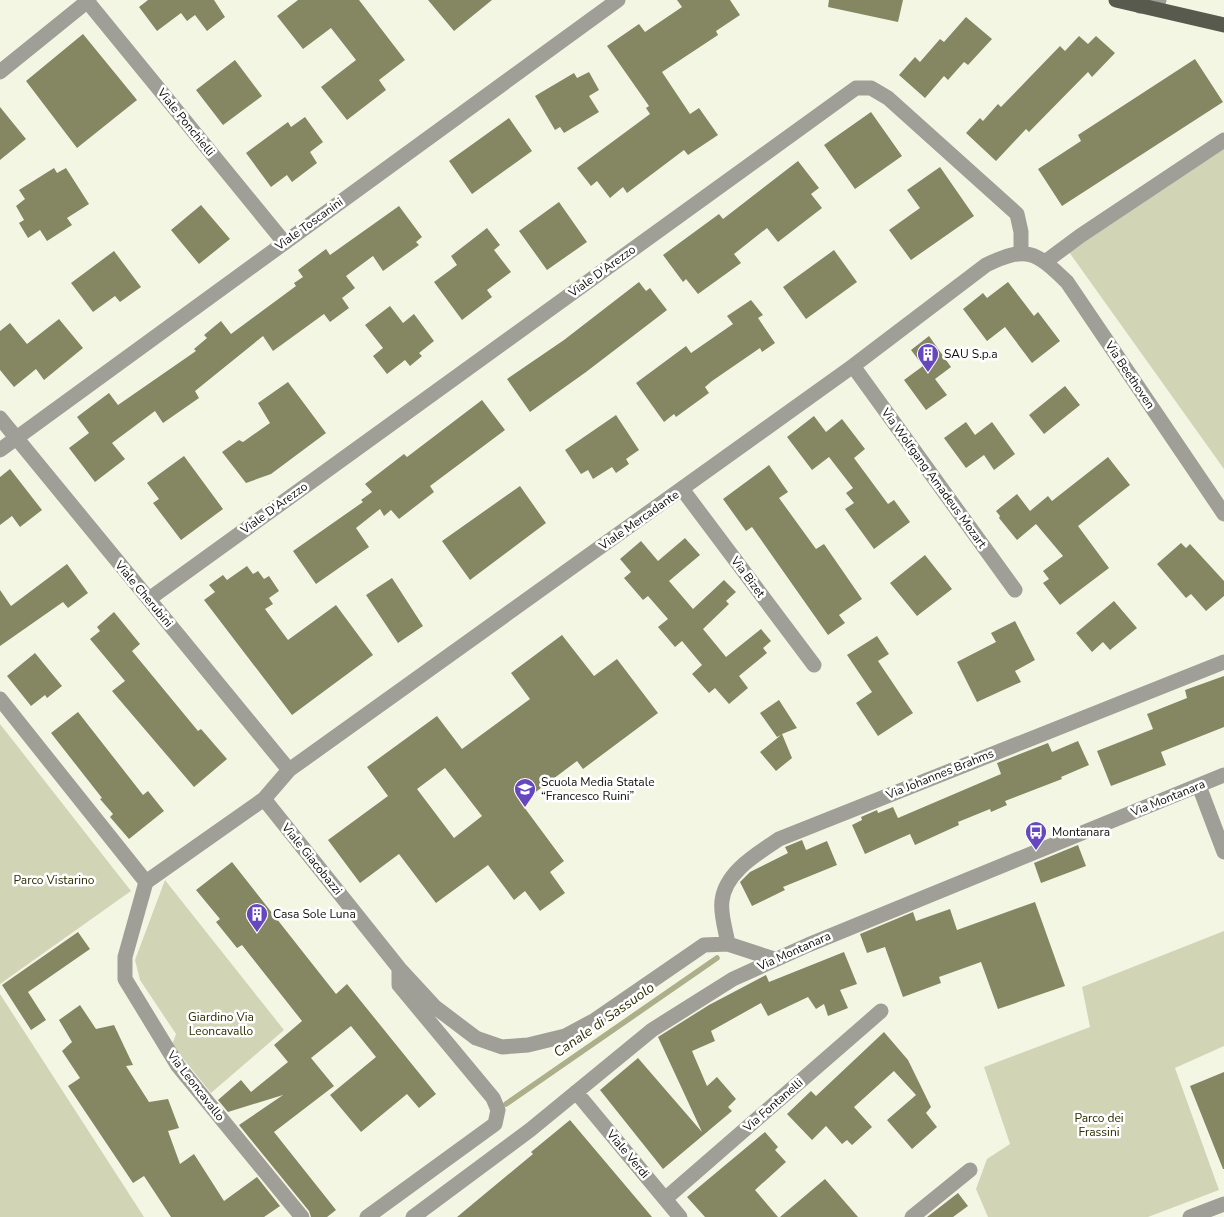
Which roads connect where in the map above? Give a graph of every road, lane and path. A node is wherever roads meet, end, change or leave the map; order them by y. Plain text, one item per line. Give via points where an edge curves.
1 (618, 0) edge
2 (1116, 0) edge
3 (1159, 0) edge
4 (88, 1) edge
5 (1140, 6) junction
6 (1224, 26) edge
7 (0, 72) edge
8 (1224, 140) edge
9 (284, 242) junction
10 (1021, 252) junction
11 (1045, 262) junction
12 (853, 366) junction
13 (0, 418) edge
14 (16, 438) junction
15 (0, 450) edge
16 (682, 489) junction
17 (1224, 514) edge
18 (1015, 590) dead end
19 (149, 599) junction
20 (1224, 662) edge
21 (814, 665) dead end
22 (0, 699) edge
23 (289, 770) junction
24 (1224, 775) edge
25 (1198, 786) junction
26 (264, 799) junction
27 (1224, 852) edge
28 (146, 882) junction
29 (728, 944) junction
30 (774, 959) junction
31 (399, 968) junction
32 (881, 1011) dead end
33 (576, 1092) junction
34 (970, 1170) dead end
35 (665, 1199) junction
36 (1224, 1204) edge
37 (432, 1212) edge
38 (302, 1217) edge
39 (366, 1217) edge
40 (413, 1217) edge
41 (680, 1217) edge
42 (912, 1217) edge
43 (1190, 1217) edge

1 - 9 street, Viale Toscanini
2 - 5 main road
3 - 5 street
4 - 7 street
4 - 9 street, Viale Ponchielli
5 - 6 main road
8 - 11 street
9 - 14 street, Viale Toscanini
10 - 11 street, Via Beethoven
10 - 12 street, Viale Mercadante via 986,265
10 - 19 street, Viale D'Arezzo via 1017,214 1011,208 888,98 871,88 856,88
11 - 17 street, Via Beethoven via 1067,282
12 - 16 street, Viale Mercadante
12 - 18 street, Via Wolfgang Amadeus Mozart
13 - 14 street, Viale Cherubini
14 - 15 street, Viale Toscanini
14 - 19 street, Viale Cherubini
16 - 21 street, Via Bizet
16 - 23 street, Viale Mercadante
19 - 23 street, Viale Cherubini
20 - 29 street, Via Johannes Brahms via 779,839 739,868 727,885 722,902
22 - 28 street
23 - 26 street, Viale Mercadante
24 - 25 street, Via Montanara
25 - 27 street
25 - 30 street, Via Montanara
26 - 28 street
26 - 31 street, Viale Giacobazzi
28 - 38 street, Via Leoncavallo via 125,957 124,979 178,1066
29 - 30 street, Viale Giacobazzi
29 - 31 street, Viale Giacobazzi via 704,945 595,1020 565,1036 528,1045 502,1047 476,1038 442,1013
30 - 33 street, Via Montanara via 733,979 652,1030
31 - 39 street via 399,985 493,1098 498,1110 495,1124
32 - 35 street, Via Fontanelli
33 - 35 street, Viale Verdi
33 - 37 street, Via Montanara
34 - 42 street
35 - 41 street, Viale Verdi
36 - 43 street
37 - 40 street, Via Montanara

